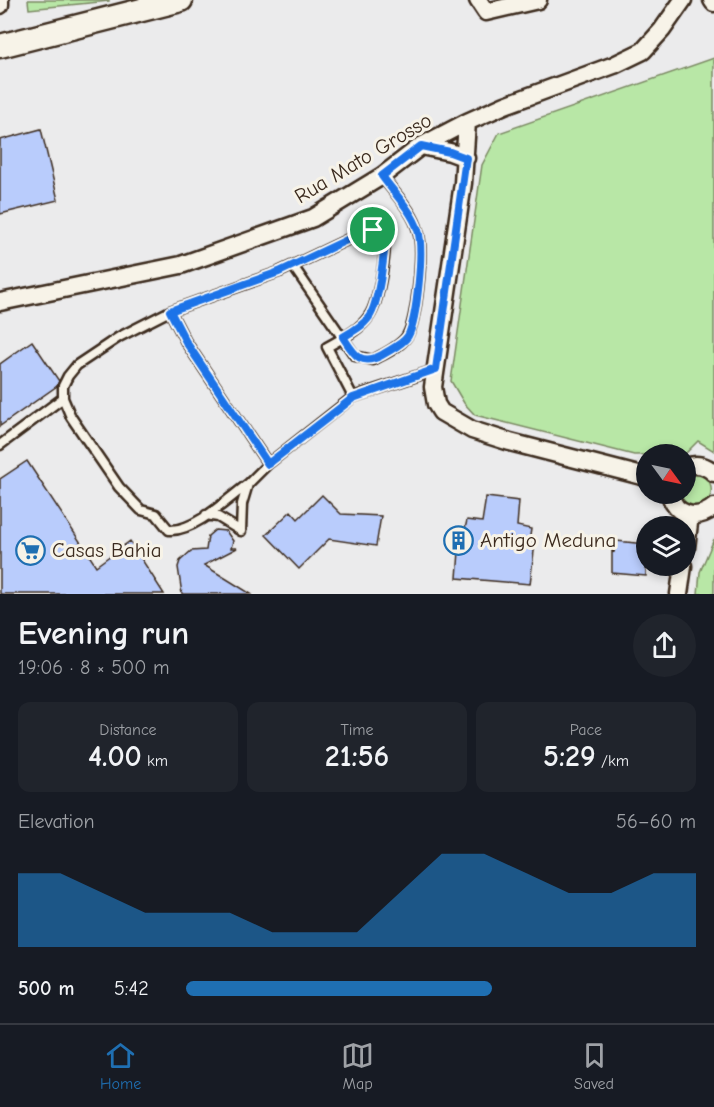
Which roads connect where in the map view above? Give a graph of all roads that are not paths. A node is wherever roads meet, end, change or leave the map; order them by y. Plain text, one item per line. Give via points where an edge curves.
1 (0, 0) edge
2 (182, 0) edge
3 (538, 0) edge
4 (683, 0) edge
5 (0, 6) edge
6 (482, 6) edge
7 (0, 46) edge
8 (467, 122) junction
9 (421, 146) junction
10 (466, 158) junction
11 (382, 176) junction
12 (293, 266) junction
13 (0, 302) edge
14 (170, 311) junction
15 (343, 337) junction
16 (436, 369) junction
17 (63, 398) junction
18 (353, 398) junction
19 (0, 445) edge
20 (268, 464) junction
21 (696, 465) edge
22 (714, 473) edge
23 (636, 474) edge
24 (248, 484) junction
25 (675, 504) edge
26 (714, 507) edge
27 (206, 515) junction
28 (690, 515) joint
29 (682, 576) edge
30 (679, 594) edge

1 - 5 street
2 - 7 street
3 - 6 street
4 - 8 street, Rua Mato Grosso via 643,51
8 - 9 street, Rua Mato Grosso
8 - 10 street
9 - 10 street
9 - 11 street, Rua Mato Grosso
10 - 16 street
11 - 13 street, Rua Mato Grosso via 313,218 181,265
11 - 15 lane via 419,231 418,288 412,325 402,343 373,360 355,356
12 - 14 lane
12 - 15 lane
12 - 15 lane via 368,230 383,233 384,260 370,316
14 - 17 lane via 119,337 77,365 63,386
14 - 20 lane via 186,342
15 - 18 lane via 327,347
16 - 18 lane
16 - 23 street via 434,396 449,419 510,442
17 - 19 lane
17 - 27 lane via 71,417 119,487 141,510 156,514 169,530 177,531
18 - 20 lane
20 - 24 lane
21 - 22 street
24 - 27 lane
24 - 27 lane via 241,531 218,517
25 - 28 street
26 - 28 street via 706,513
29 - 30 street

